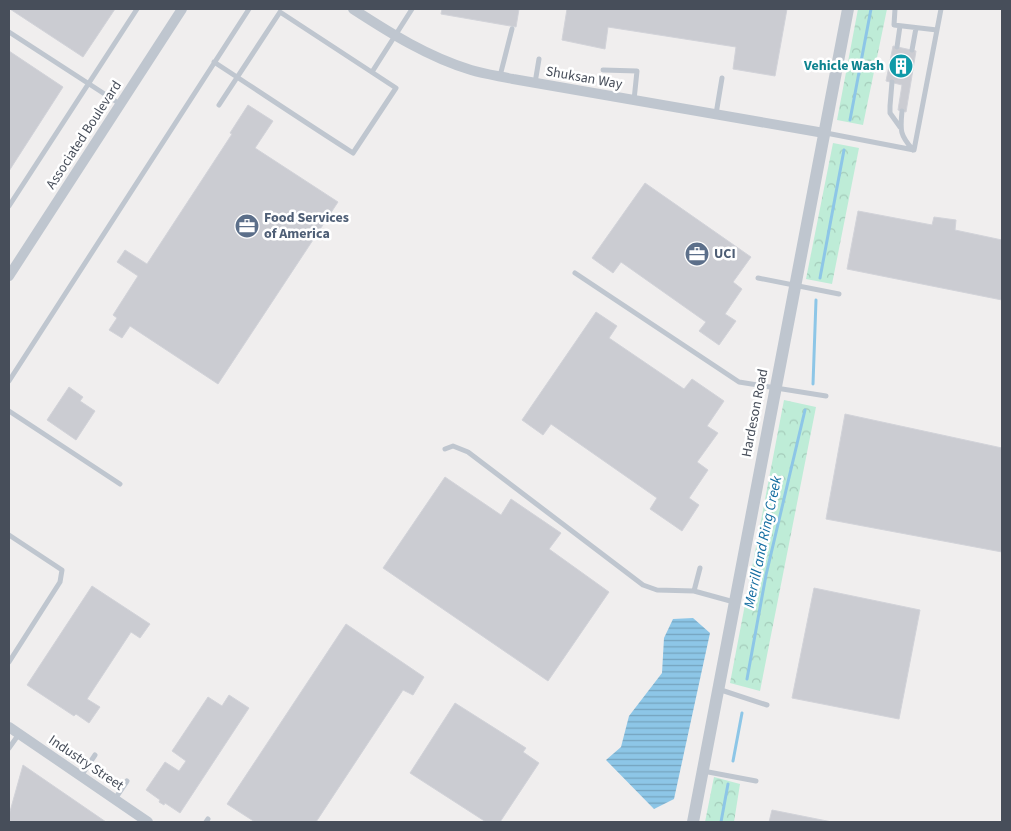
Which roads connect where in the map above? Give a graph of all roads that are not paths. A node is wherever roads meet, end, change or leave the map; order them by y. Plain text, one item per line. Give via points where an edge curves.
1 (137, 9) edge
2 (182, 9) edge
3 (249, 9) edge
4 (353, 9) edge
5 (412, 9) edge
6 (848, 9) edge
7 (895, 9) edge
8 (941, 9) edge
9 (897, 26) junction
10 (916, 28) junction
11 (512, 29) dead end
12 (937, 30) junction
13 (9, 32) edge
14 (396, 36) junction
15 (897, 47) dead end
16 (912, 50) dead end
17 (539, 59) dead end
18 (214, 62) junction
19 (603, 70) dead end
20 (372, 72) junction
21 (500, 76) junction
22 (237, 77) junction
23 (722, 78) dead end
24 (892, 82) dead end
25 (535, 83) junction
26 (88, 84) junction
27 (634, 100) junction
28 (120, 104) junction
29 (219, 105) dead end
30 (902, 111) dead end
31 (716, 114) junction
32 (900, 127) junction
33 (824, 132) junction
34 (914, 150) junction
35 (9, 206) edge
36 (10, 271) edge
37 (575, 273) dead end
38 (758, 278) dead end
39 (794, 285) junction
40 (839, 294) dead end
41 (9, 381) edge
42 (775, 388) junction
43 (826, 396) dead end
44 (9, 411) edge
45 (445, 449) dead end
46 (120, 484) dead end
47 (9, 535) edge
48 (700, 568) dead end
49 (694, 591) junction
50 (734, 602) junction
51 (9, 662) edge
52 (718, 689) junction
53 (767, 706) dead end
54 (9, 727) edge
55 (19, 734) junction
56 (9, 748) edge
57 (94, 755) dead end
58 (702, 771) junction
59 (81, 776) junction
60 (127, 781) dead end
61 (756, 781) dead end
62 (114, 799) junction
63 (148, 822) edge
64 (693, 822) edge

1 - 26 lane
2 - 28 street, Associated Boulevard
3 - 18 lane
4 - 14 street, Shuksan Way
5 - 14 lane
6 - 33 street, Hardeson Road
7 - 9 lane
8 - 12 lane
9 - 10 lane
9 - 15 lane
10 - 12 lane
10 - 16 lane
11 - 21 lane
12 - 34 lane
13 - 26 lane
14 - 20 lane
14 - 21 street, Shuksan Way via 471,70
17 - 25 lane
18 - 22 lane
18 - 41 lane
19 - 27 lane via 637,71
20 - 22 lane via 280,12
20 - 22 lane via 396,88 353,153
21 - 25 street, Shuksan Way
22 - 29 lane
23 - 31 lane
24 - 32 lane via 890,113
25 - 27 street, Shuksan Way
26 - 28 lane
26 - 35 lane
27 - 31 street, Shuksan Way
28 - 36 street, Associated Boulevard
30 - 32 lane
31 - 33 street, Shuksan Way
32 - 34 lane via 904,140
33 - 34 lane
33 - 39 street, Hardeson Road
37 - 42 lane via 739,382
38 - 39 lane
39 - 40 lane
39 - 42 street, Hardeson Road
42 - 43 lane
42 - 50 street, Hardeson Road
44 - 46 lane
45 - 49 lane via 453,446 468,452 643,585 657,590
47 - 51 lane via 62,570 60,582
48 - 49 lane
49 - 50 lane
50 - 52 street, Hardeson Road
52 - 53 lane
52 - 58 street, Hardeson Road
54 - 55 street, Industry Street
55 - 56 lane
55 - 59 street, Industry Street
57 - 59 lane
58 - 61 lane
58 - 64 street, Hardeson Road
59 - 62 street, Industry Street
60 - 62 lane
62 - 63 street, Industry Street

